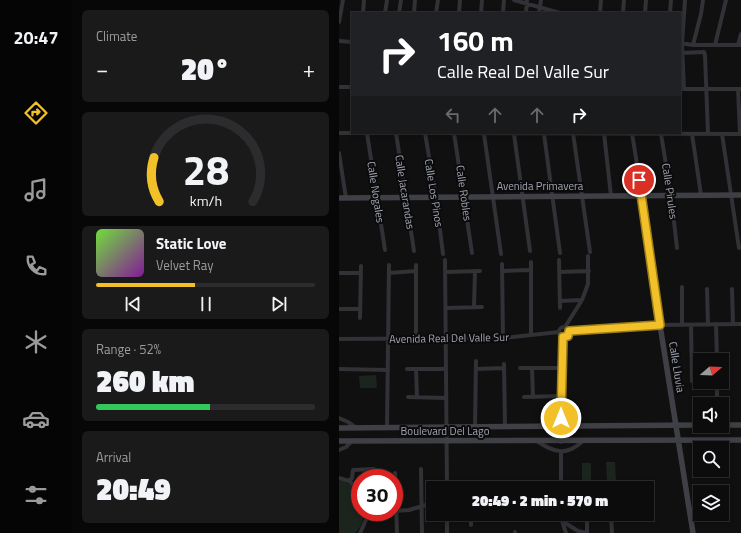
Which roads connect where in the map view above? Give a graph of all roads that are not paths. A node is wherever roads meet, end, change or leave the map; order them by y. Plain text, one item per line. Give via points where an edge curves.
1 (343, 0) edge
2 (365, 0) edge
3 (387, 0) edge
4 (401, 0) edge
5 (415, 0) edge
6 (438, 0) edge
7 (460, 0) edge
8 (482, 0) edge
9 (504, 0) edge
10 (514, 0) edge
11 (541, 0) edge
12 (601, 0) edge
13 (624, 0) edge
14 (647, 0) edge
15 (671, 0) edge
16 (685, 0) edge
17 (703, 0) edge
18 (726, 0) edge
19 (527, 2) edge
20 (539, 7) junction
21 (363, 12) edge
22 (385, 12) edge
23 (399, 12) edge
24 (414, 12) edge
25 (436, 12) edge
26 (459, 12) edge
27 (481, 12) edge
28 (503, 12) edge
29 (526, 12) edge
30 (539, 12) edge
31 (556, 12) edge
32 (600, 12) edge
33 (623, 12) edge
34 (645, 12) edge
35 (669, 12) edge
36 (339, 22) edge
37 (741, 34) edge
38 (339, 41) edge
39 (351, 42) edge
40 (693, 45) junction
41 (715, 45) junction
42 (740, 45) edge
43 (681, 48) edge
44 (339, 87) edge
45 (351, 87) edge
46 (682, 89) edge
47 (706, 89) junction
48 (739, 89) edge
49 (339, 133) edge
50 (351, 133) edge
51 (367, 134) edge
52 (396, 134) edge
53 (425, 134) edge
54 (454, 134) edge
55 (484, 134) edge
56 (514, 134) edge
57 (544, 134) edge
58 (573, 134) edge
59 (604, 134) edge
60 (632, 134) edge
61 (661, 134) edge
62 (692, 134) junction
63 (708, 134) junction
64 (722, 134) junction
65 (740, 134) edge
66 (339, 153) edge
67 (671, 195) junction
68 (701, 195) junction
69 (732, 195) junction
70 (741, 195) edge
71 (494, 196) junction
72 (581, 196) junction
73 (611, 196) junction
74 (642, 196) junction
75 (465, 197) junction
76 (523, 197) junction
77 (552, 197) junction
78 (339, 198) edge
79 (345, 198) junction
80 (377, 198) junction
81 (406, 198) junction
82 (436, 198) junction
83 (677, 248) dead end
84 (739, 248) dead end
85 (385, 250) dead end
86 (414, 251) dead end
87 (530, 251) dead end
88 (472, 253) dead end
89 (560, 253) dead end
90 (443, 254) dead end
91 (501, 254) dead end
92 (445, 260) dead end
93 (559, 260) dead end
94 (531, 262) dead end
95 (502, 264) dead end
96 (416, 265) dead end
97 (361, 266) dead end
98 (389, 266) dead end
99 (531, 270) junction
100 (416, 271) junction
101 (475, 271) junction
102 (480, 271) dead end
103 (503, 271) junction
104 (589, 271) junction
105 (445, 272) junction
106 (559, 272) junction
107 (339, 273) edge
108 (361, 273) junction
109 (389, 273) junction
110 (682, 287) dead end
111 (707, 289) dead end
112 (732, 289) dead end
113 (582, 300) junction
114 (560, 301) junction
115 (474, 307) junction
116 (482, 307) dead end
117 (445, 308) junction
118 (560, 308) dead end
119 (339, 309) edge
120 (359, 309) junction
121 (360, 318) dead end
122 (707, 324) junction
123 (716, 324) junction
124 (733, 324) junction
125 (741, 324) edge
126 (660, 325) junction
127 (682, 325) junction
128 (691, 325) junction
129 (565, 327) junction
130 (569, 331) junction
131 (559, 332) junction
132 (531, 335) junction
133 (563, 337) junction
134 (388, 338) junction
135 (416, 338) junction
136 (446, 338) junction
137 (503, 338) junction
138 (339, 339) edge
139 (717, 353) edge
140 (476, 361) dead end
141 (520, 368) dead end
142 (532, 368) junction
143 (561, 368) junction
144 (339, 369) edge
145 (407, 369) dead end
146 (417, 369) junction
147 (446, 369) junction
148 (388, 370) junction
149 (476, 370) junction
150 (692, 381) dead end
151 (717, 389) edge
152 (561, 396) junction
153 (717, 396) dead end
154 (524, 397) dead end
155 (533, 397) junction
156 (408, 398) dead end
157 (417, 398) junction
158 (446, 398) junction
159 (339, 418) edge
160 (561, 418) junction
161 (729, 425) edge
162 (741, 425) edge
163 (677, 426) junction
164 (693, 426) edge
165 (446, 427) junction
166 (475, 427) junction
167 (505, 427) junction
168 (538, 427) junction
169 (561, 427) junction
170 (580, 427) junction
171 (339, 428) edge
172 (355, 428) junction
173 (387, 428) junction
174 (583, 440) junction
175 (741, 440) edge
176 (339, 441) edge
177 (352, 441) junction
178 (447, 441) junction
179 (537, 441) junction
180 (561, 441) junction
181 (679, 441) junction
182 (339, 450) edge
183 (561, 451) junction
184 (421, 469) dead end
185 (339, 478) edge
186 (351, 479) edge
187 (447, 481) edge
188 (561, 481) edge
189 (349, 482) joint
190 (426, 506) edge
191 (422, 507) junction
192 (403, 510) edge
193 (366, 521) edge
194 (396, 521) edge
195 (447, 521) edge
196 (471, 521) edge
197 (562, 521) joint
198 (587, 521) edge
199 (611, 521) edge
200 (471, 525) dead end
201 (577, 532) edge
202 (360, 533) edge
203 (397, 533) edge
204 (422, 533) edge
205 (447, 533) edge
206 (566, 533) edge
207 (586, 533) edge
208 (612, 533) edge
209 (693, 533) edge

1 - 36 street
2 - 21 street
3 - 22 street
4 - 23 street
5 - 24 street
6 - 25 street
7 - 26 street
8 - 27 street
9 - 28 street
10 - 19 street
11 - 20 street
12 - 32 street
13 - 33 street
14 - 34 street
15 - 35 street
16 - 43 street
17 - 40 street
18 - 41 street
19 - 20 street
19 - 29 street
20 - 30 street
20 - 31 street
37 - 42 street
38 - 39 street
40 - 41 street
40 - 43 street
41 - 42 street
43 - 46 street
43 - 47 street via 704,52
44 - 45 street
46 - 47 street
47 - 48 street
47 - 63 street
48 - 65 street
49 - 50 street
51 - 80 street, Calle Nogales
52 - 81 street, Calle Jacarandas
53 - 82 street, Calle Los Pinos
54 - 75 street, Calle Robles
55 - 71 street
56 - 76 street
57 - 77 street
58 - 72 street
59 - 73 street
60 - 74 street, Calle Lluvia
61 - 62 street
61 - 67 street, Calle Pirules
62 - 63 street
62 - 68 street
63 - 64 street
64 - 65 street
64 - 69 street
66 - 79 street
67 - 68 street, Avenida Primavera
67 - 74 street, Avenida Primavera
67 - 83 street, Calle Pirules
68 - 69 street, Avenida Primavera
69 - 70 street, Avenida Primavera
69 - 84 street
71 - 75 street, Avenida Primavera
71 - 76 street, Avenida Primavera
71 - 91 street
72 - 73 street, Avenida Primavera
72 - 77 street, Avenida Primavera
72 - 104 street
73 - 74 street, Avenida Primavera
74 - 126 street, Calle Lluvia
75 - 82 street, Avenida Primavera
75 - 88 street, Calle Robles
76 - 77 street, Avenida Primavera
76 - 87 street
77 - 89 street
78 - 79 street, Avenida Primavera
79 - 80 street, Avenida Primavera
80 - 81 street, Avenida Primavera
80 - 85 street, Calle Nogales
81 - 82 street, Avenida Primavera
81 - 86 street, Calle Jacarandas
82 - 90 street, Calle Los Pinos
92 - 105 street
93 - 106 street
94 - 99 street
95 - 103 street
96 - 100 street
97 - 108 street
98 - 109 street
99 - 103 street
99 - 132 street
100 - 109 street
100 - 135 street
101 - 102 street
101 - 105 street
101 - 115 street
103 - 137 street
104 - 106 street
104 - 113 street via 588,284
105 - 117 street
106 - 114 street
107 - 108 street
108 - 120 street
109 - 134 street
110 - 127 street
111 - 122 street
112 - 124 street
113 - 114 street
113 - 129 street
114 - 118 street
115 - 116 street
115 - 117 street
117 - 136 street
119 - 120 street
120 - 121 street
122 - 123 street
122 - 128 street
123 - 124 street
123 - 139 street
124 - 125 street
126 - 127 street
126 - 130 street
126 - 163 street, Calle Lluvia
127 - 128 street
128 - 150 street
129 - 130 street
129 - 131 street
130 - 133 street via 568,336
131 - 132 street, Avenida Real Del Valle Sur
131 - 133 street
132 - 137 street, Avenida Real Del Valle Sur
133 - 143 street
134 - 135 street, Avenida Real Del Valle Sur
134 - 138 street, Avenida Real Del Valle Sur
134 - 148 street
135 - 136 street, Avenida Real Del Valle Sur
136 - 137 street, Avenida Real Del Valle Sur
136 - 147 street
140 - 149 street
141 - 142 street
142 - 143 street
142 - 155 street
143 - 152 street
144 - 148 street
145 - 146 street
146 - 147 street
146 - 157 street
147 - 158 street
148 - 173 street
149 - 166 street
149 - 167 street via 504,366
151 - 153 street
152 - 155 street
152 - 160 street
154 - 155 street
156 - 157 street
157 - 158 street
158 - 165 street
159 - 172 street
160 - 168 street, Boulevard Del Lago
160 - 170 street, Boulevard Del Lago via 575,422
161 - 162 street
163 - 164 street, Boulevard Del Lago
163 - 170 street, Boulevard Del Lago
163 - 181 street, Calle Lluvia
165 - 166 street, Boulevard Del Lago
165 - 173 street, Boulevard Del Lago
165 - 178 street
166 - 167 street, Boulevard Del Lago
167 - 168 street, Boulevard Del Lago
168 - 169 street, Boulevard Del Lago
169 - 170 street, Boulevard Del Lago
169 - 180 street
171 - 172 street, Boulevard Del Lago
172 - 173 street, Boulevard Del Lago
174 - 180 street, Boulevard Del Lago
174 - 181 street, Boulevard Del Lago
174 - 183 street via 576,448
175 - 181 street, Boulevard Del Lago
176 - 177 street, Boulevard Del Lago
177 - 178 street, Boulevard Del Lago
177 - 182 street
178 - 179 street, Boulevard Del Lago
178 - 187 street
179 - 180 street, Boulevard Del Lago
179 - 183 street, Boulevard Del Lago via 548,449
181 - 209 street, Calle Lluvia
183 - 188 street
184 - 191 street
185 - 189 street
186 - 189 street
190 - 191 street
191 - 192 street
191 - 204 street
193 - 202 street
194 - 203 street
195 - 205 street
196 - 200 street
197 - 201 street
197 - 206 street
198 - 207 street
199 - 208 street
201 - 207 street

